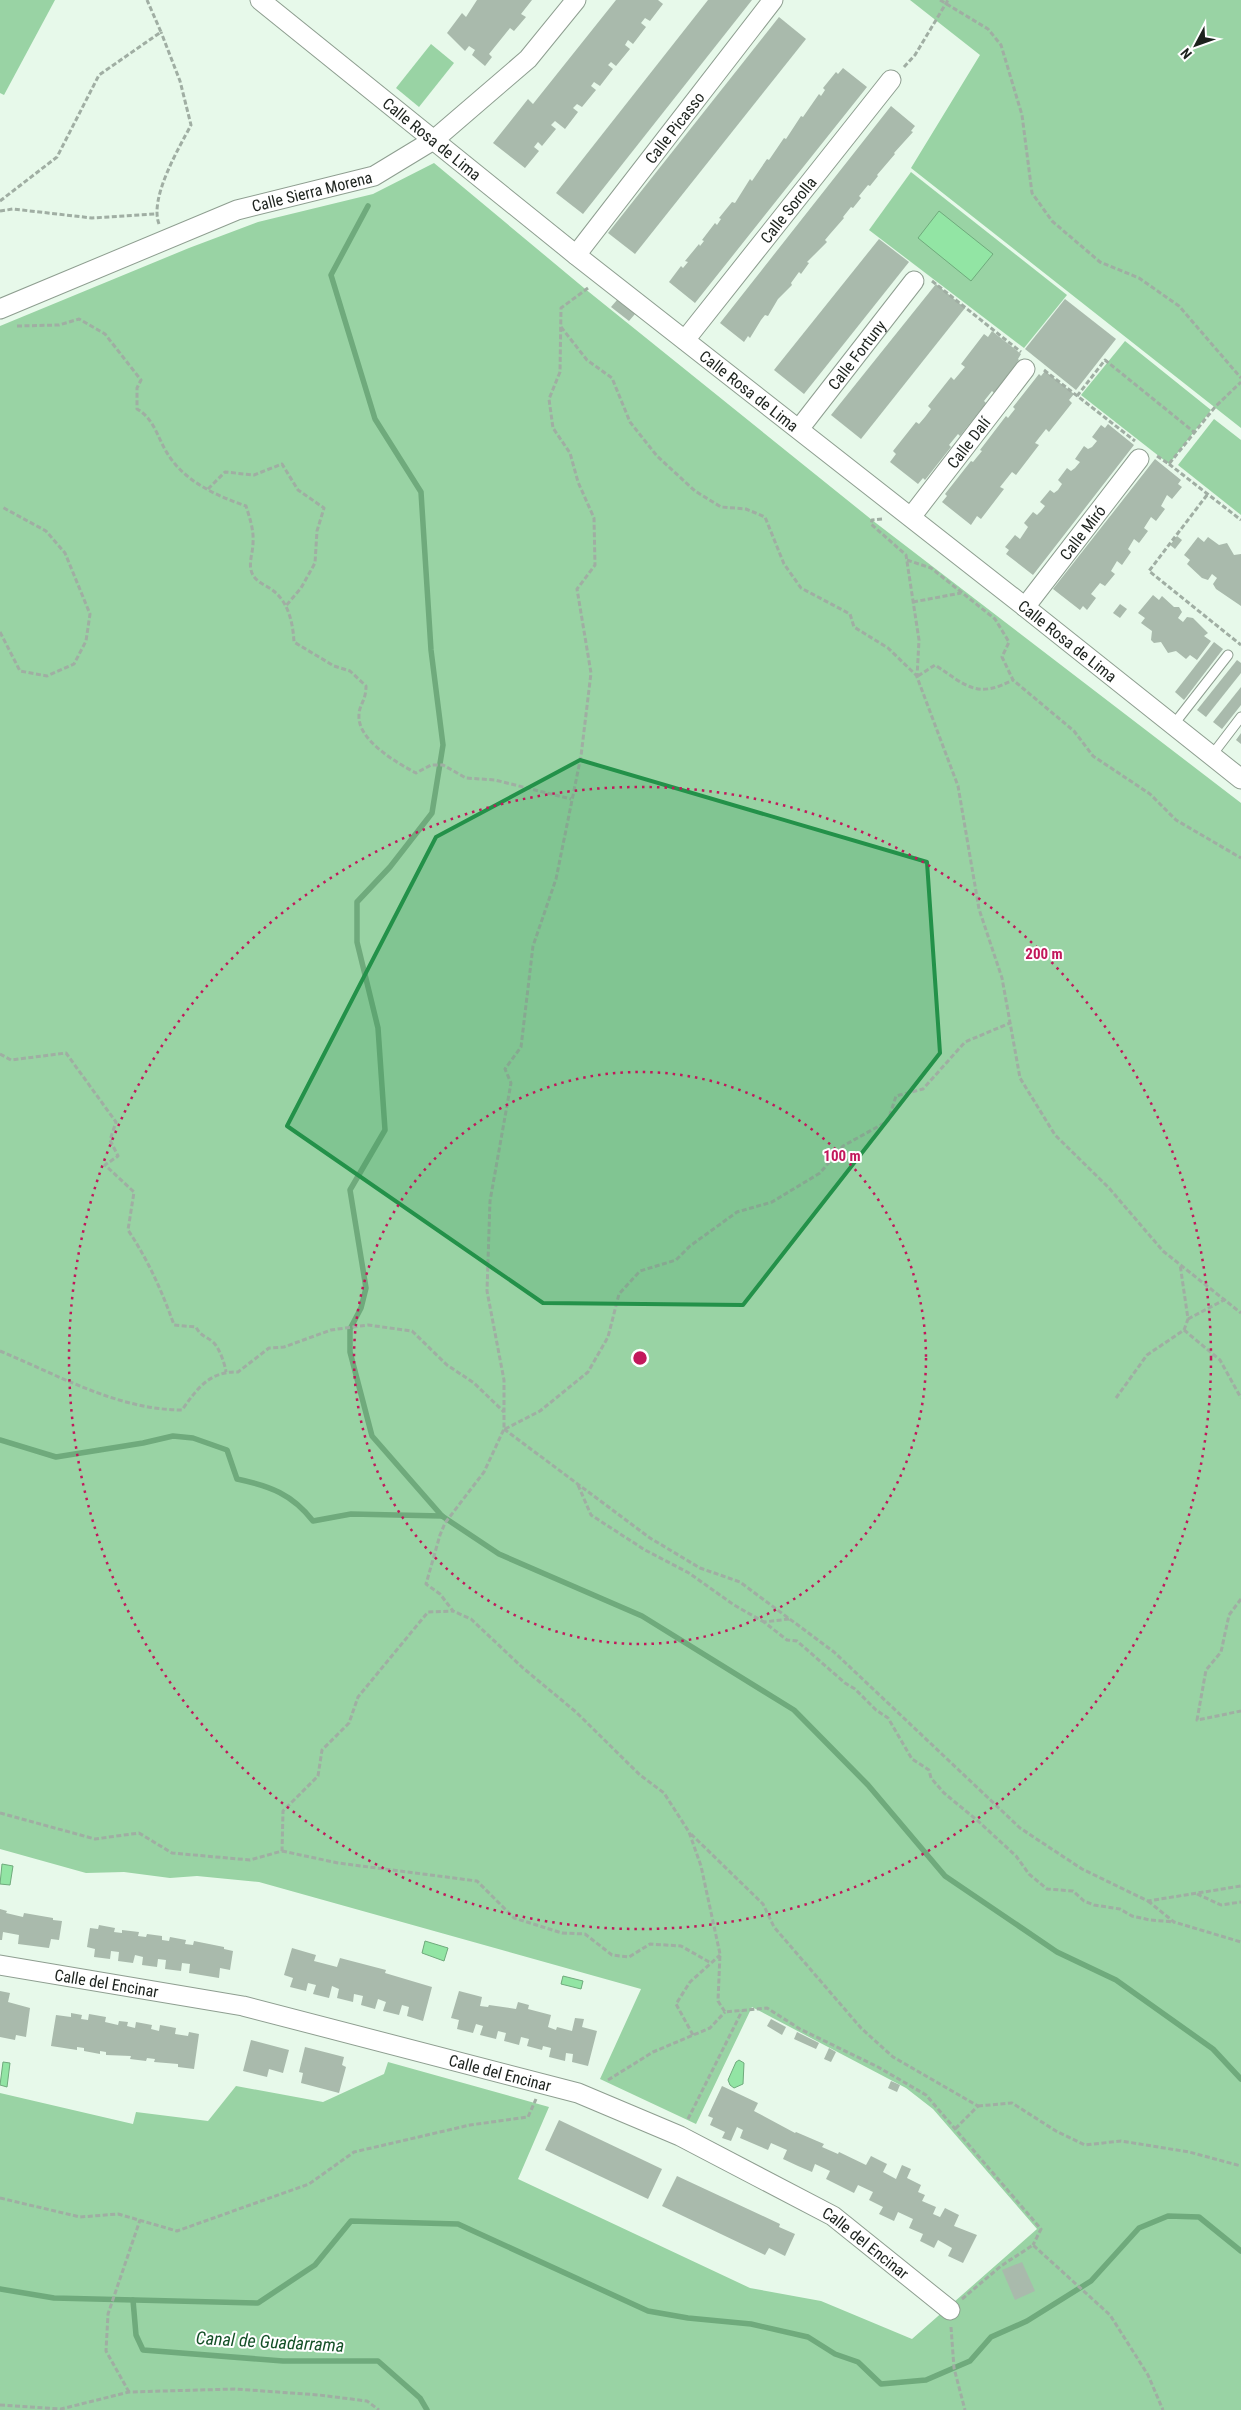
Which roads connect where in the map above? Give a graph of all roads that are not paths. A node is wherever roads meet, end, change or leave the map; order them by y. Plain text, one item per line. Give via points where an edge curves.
1 (260, 0) edge
2 (576, 0) edge
3 (773, 0) edge
4 (891, 80) road end
5 (435, 139) junction
6 (576, 255) junction
7 (914, 281) road end
8 (0, 309) edge
9 (685, 340) junction
10 (1030, 363) road end
11 (799, 429) junction
12 (1143, 452) road end
13 (911, 517) junction
14 (1025, 607) junction
15 (1228, 655) dead end
16 (1241, 717) edge
17 (1174, 724) junction
18 (1212, 755) junction
19 (1241, 779) edge
20 (0, 1965) edge
21 (950, 2310) road end

1 - 5 street, Calle Rosa de Lima
2 - 5 street, Calle Sierra Morena via 528,59
3 - 6 street, Calle Picasso
4 - 9 street, Calle Sorolla
5 - 6 street, Calle Rosa de Lima
5 - 8 street, Calle Sierra Morena via 374,176 237,210
6 - 9 street, Calle Rosa de Lima
7 - 11 street, Calle Fortuny
9 - 11 street, Calle Rosa de Lima
10 - 13 street, Calle Dalí
11 - 13 street, Calle Rosa de Lima
12 - 14 street, Calle Miró
13 - 14 street, Calle Rosa de Lima
14 - 17 street, Calle Rosa de Lima
15 - 17 lane
16 - 18 lane
17 - 18 street, Calle Rosa de Lima
18 - 19 street, Calle Rosa de Lima
20 - 21 street, Calle del Encinar via 243,2006 578,2093 680,2136 833,2216

